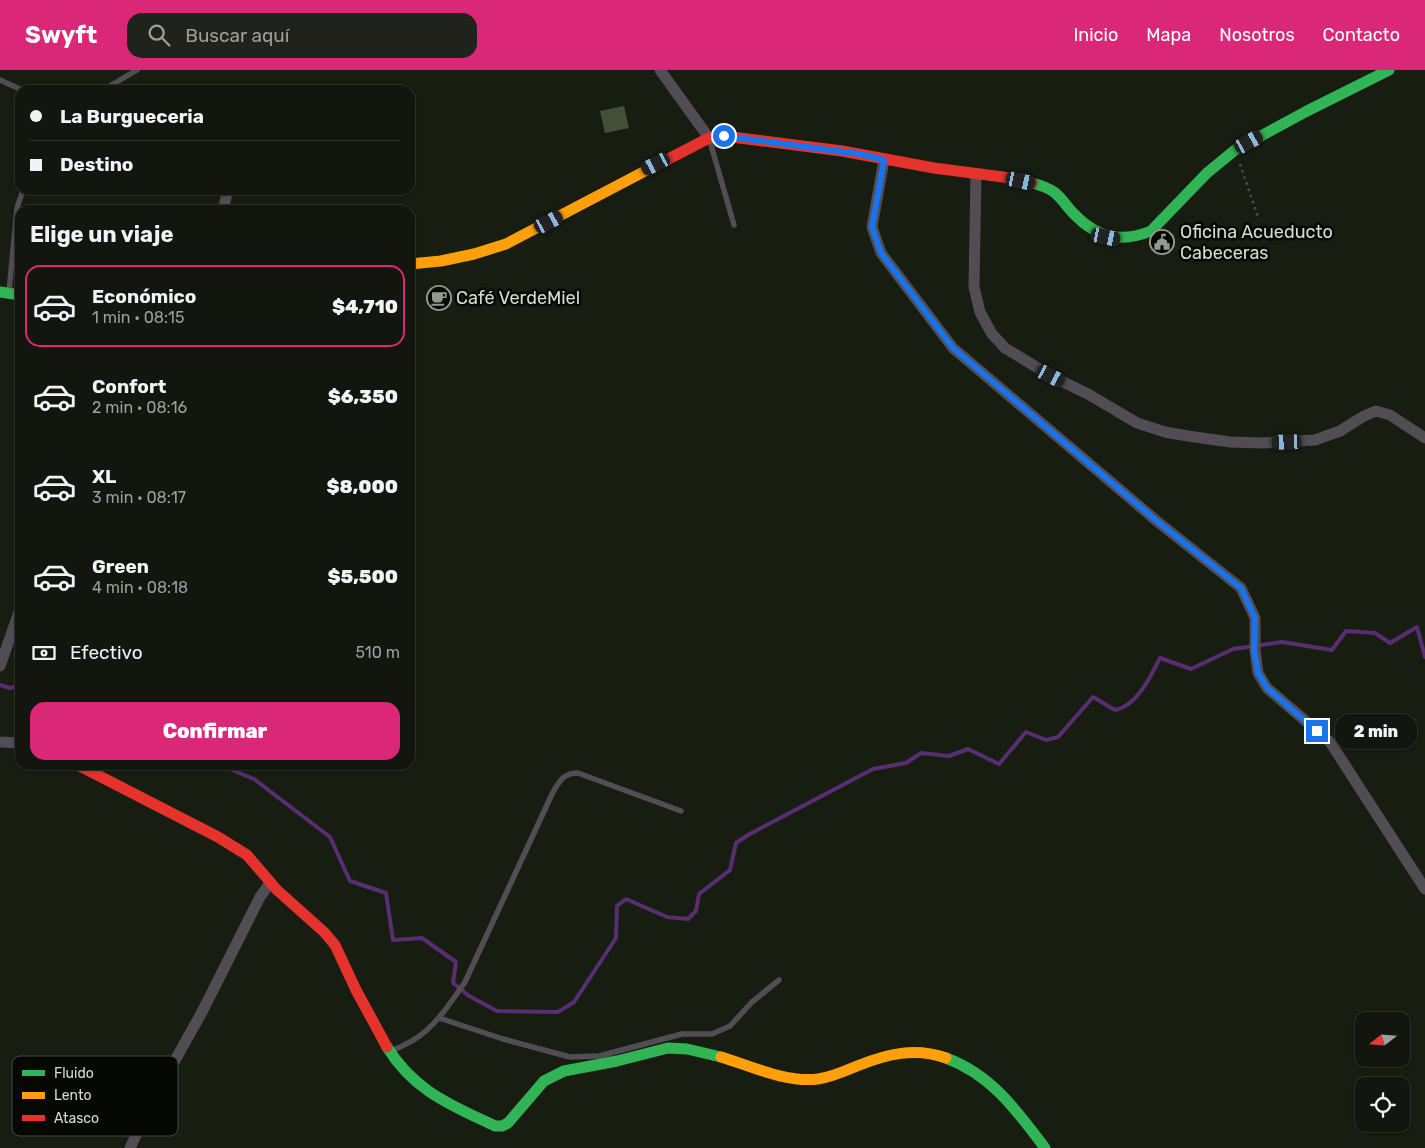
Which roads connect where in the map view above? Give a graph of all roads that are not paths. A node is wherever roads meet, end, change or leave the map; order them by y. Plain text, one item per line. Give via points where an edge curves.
1 (138, 70) edge
2 (660, 70) edge
3 (1388, 70) edge
4 (0, 80) edge
5 (111, 85) edge
6 (15, 87) edge
7 (709, 138) junction
8 (884, 160) junction
9 (976, 174) junction
10 (15, 222) edge
11 (734, 225) dead end
12 (415, 263) edge
13 (10, 293) edge
14 (1425, 438) edge
15 (15, 623) edge
16 (0, 666) edge
17 (0, 742) edge
18 (15, 743) edge
19 (88, 770) edge
20 (681, 811) dead end
21 (270, 883) junction
22 (1425, 889) edge
23 (780, 980) dead end
24 (439, 1018) junction
25 (390, 1052) junction
26 (177, 1056) edge
27 (136, 1136) edge
28 (130, 1148) edge
29 (1045, 1148) edge

1 - 5 lane
2 - 7 street
3 - 9 street via 1235,150 1221,160 1152,231 1129,239 1106,237 1091,230 1055,192 1044,186
4 - 6 lane
7 - 8 street via 724,136
7 - 11 lane
7 - 12 street via 506,244 449,260
8 - 9 street
8 - 22 street via 872,227 881,253 953,348 1241,588 1255,618 1254,646 1258,673 1267,688 1330,742
9 - 14 street via 974,287 980,312 992,334 1005,348 1051,376 1137,423 1180,435 1230,442 1315,440 1340,431 1376,411 1390,414
10 - 13 lane
15 - 16 street
17 - 18 street
19 - 21 street via 242,851
20 - 24 lane via 578,773 565,775 553,792 465,982
21 - 25 street via 339,948 351,981
21 - 26 street
23 - 24 lane via 752,1002 730,1026 712,1034 682,1034 599,1056 570,1057
24 - 25 lane via 417,1039
25 - 29 street via 408,1076 422,1087 494,1126 508,1123 547,1078 564,1071 666,1048 685,1049 767,1072 818,1080 882,1058 919,1052 962,1066 994,1086
27 - 28 street

